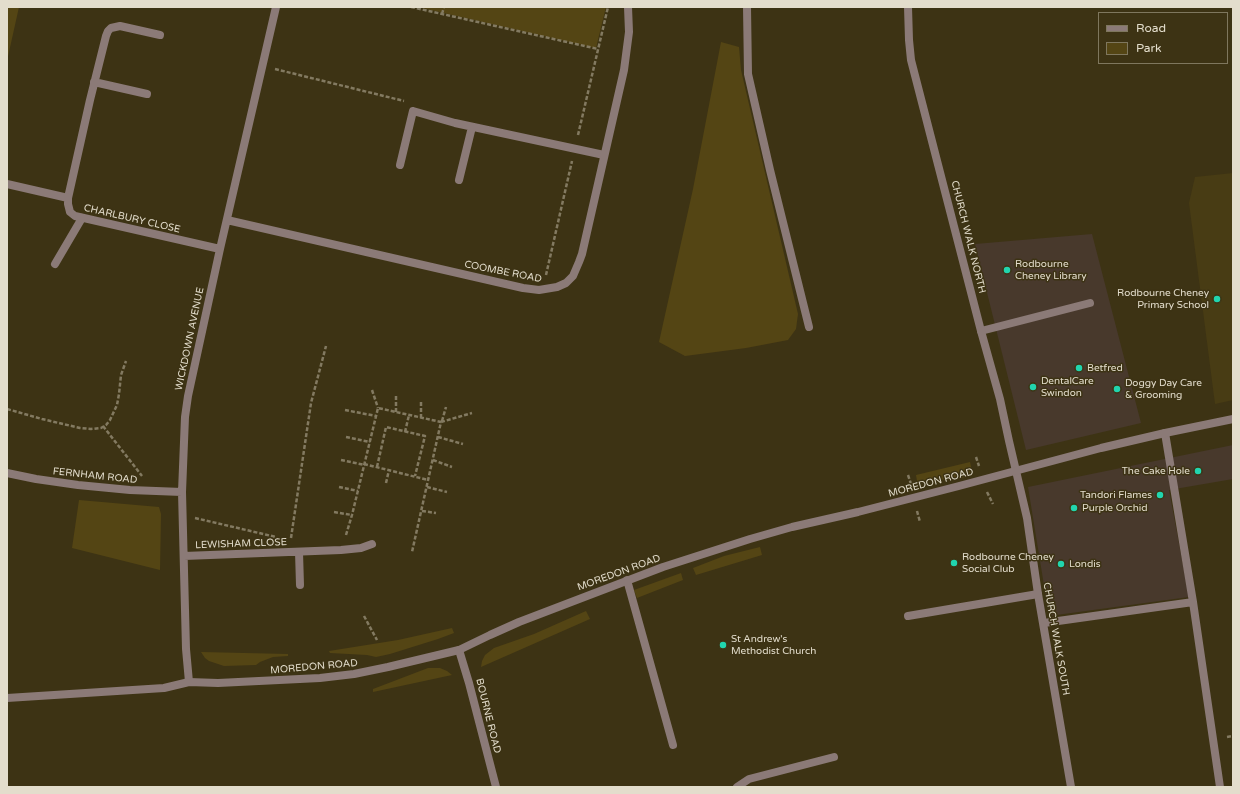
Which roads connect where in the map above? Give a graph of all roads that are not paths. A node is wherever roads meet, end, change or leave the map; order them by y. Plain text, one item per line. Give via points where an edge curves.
1 (276, 7) edge
2 (628, 7) edge
3 (747, 7) edge
4 (908, 7) edge
5 (160, 35) dead end
6 (94, 82) junction
7 (147, 94) dead end
8 (472, 127) junction
9 (604, 155) junction
10 (400, 165) dead end
11 (459, 180) dead end
12 (7, 184) edge
13 (68, 198) junction
14 (82, 218) junction
15 (227, 220) junction
16 (220, 249) junction
17 (55, 264) dead end
18 (1090, 303) dead end
19 (809, 328) dead end
20 (981, 331) junction
21 (1233, 419) edge
22 (1165, 433) junction
23 (1016, 471) junction
24 (7, 473) edge
25 (182, 492) junction
26 (372, 544) dead end
27 (299, 552) junction
28 (184, 556) junction
29 (627, 580) junction
30 (300, 585) dead end
31 (1038, 594) junction
32 (1193, 602) junction
33 (908, 616) dead end
34 (1044, 623) junction
35 (459, 650) junction
36 (189, 682) junction
37 (7, 698) edge
38 (673, 745) dead end
39 (834, 756) dead end
40 (496, 787) edge
41 (737, 787) edge
42 (1071, 787) edge
43 (1220, 787) edge

1 - 15 street, WICKDOWN AVENUE
2 - 9 street, COOMBE ROAD via 629,32 624,70
3 - 19 street via 748,74
4 - 20 street, CHURCH WALK NORTH via 911,60
5 - 6 street via 120,26 111,28 106,36
6 - 7 street
6 - 13 street
8 - 9 street
8 - 10 street via 413,111
8 - 11 street
9 - 15 street, COOMBE ROAD via 580,262 566,283 549,289 523,288
12 - 13 street
13 - 14 street, CHARLBURY CLOSE via 70,212
14 - 16 street, CHARLBURY CLOSE
14 - 17 street
15 - 16 street, WICKDOWN AVENUE
16 - 25 street, WICKDOWN AVENUE via 185,417
18 - 20 street
20 - 23 street, CHURCH WALK NORTH
21 - 22 street, MOREDON ROAD
22 - 23 street, MOREDON ROAD
22 - 32 street
23 - 29 street, MOREDON ROAD via 792,527 706,552
23 - 31 street, CHURCH WALK SOUTH via 1027,518
24 - 25 street, FERNHAM ROAD via 78,485
25 - 28 street, WICKDOWN AVENUE
26 - 27 street, LEWISHAM CLOSE via 361,548
27 - 28 street, LEWISHAM CLOSE
27 - 30 street, LEWISHAM CLOSE
28 - 36 street, WICKDOWN AVENUE
29 - 35 street, MOREDON ROAD via 520,622
29 - 38 street
31 - 33 street
31 - 34 street, CHURCH WALK SOUTH
32 - 34 street
32 - 43 street
34 - 42 street, CHURCH WALK SOUTH
35 - 36 street, MOREDON ROAD via 354,674 290,680
35 - 40 street, BOURNE ROAD
36 - 37 street, MOREDON ROAD via 164,688
39 - 41 street via 749,779

